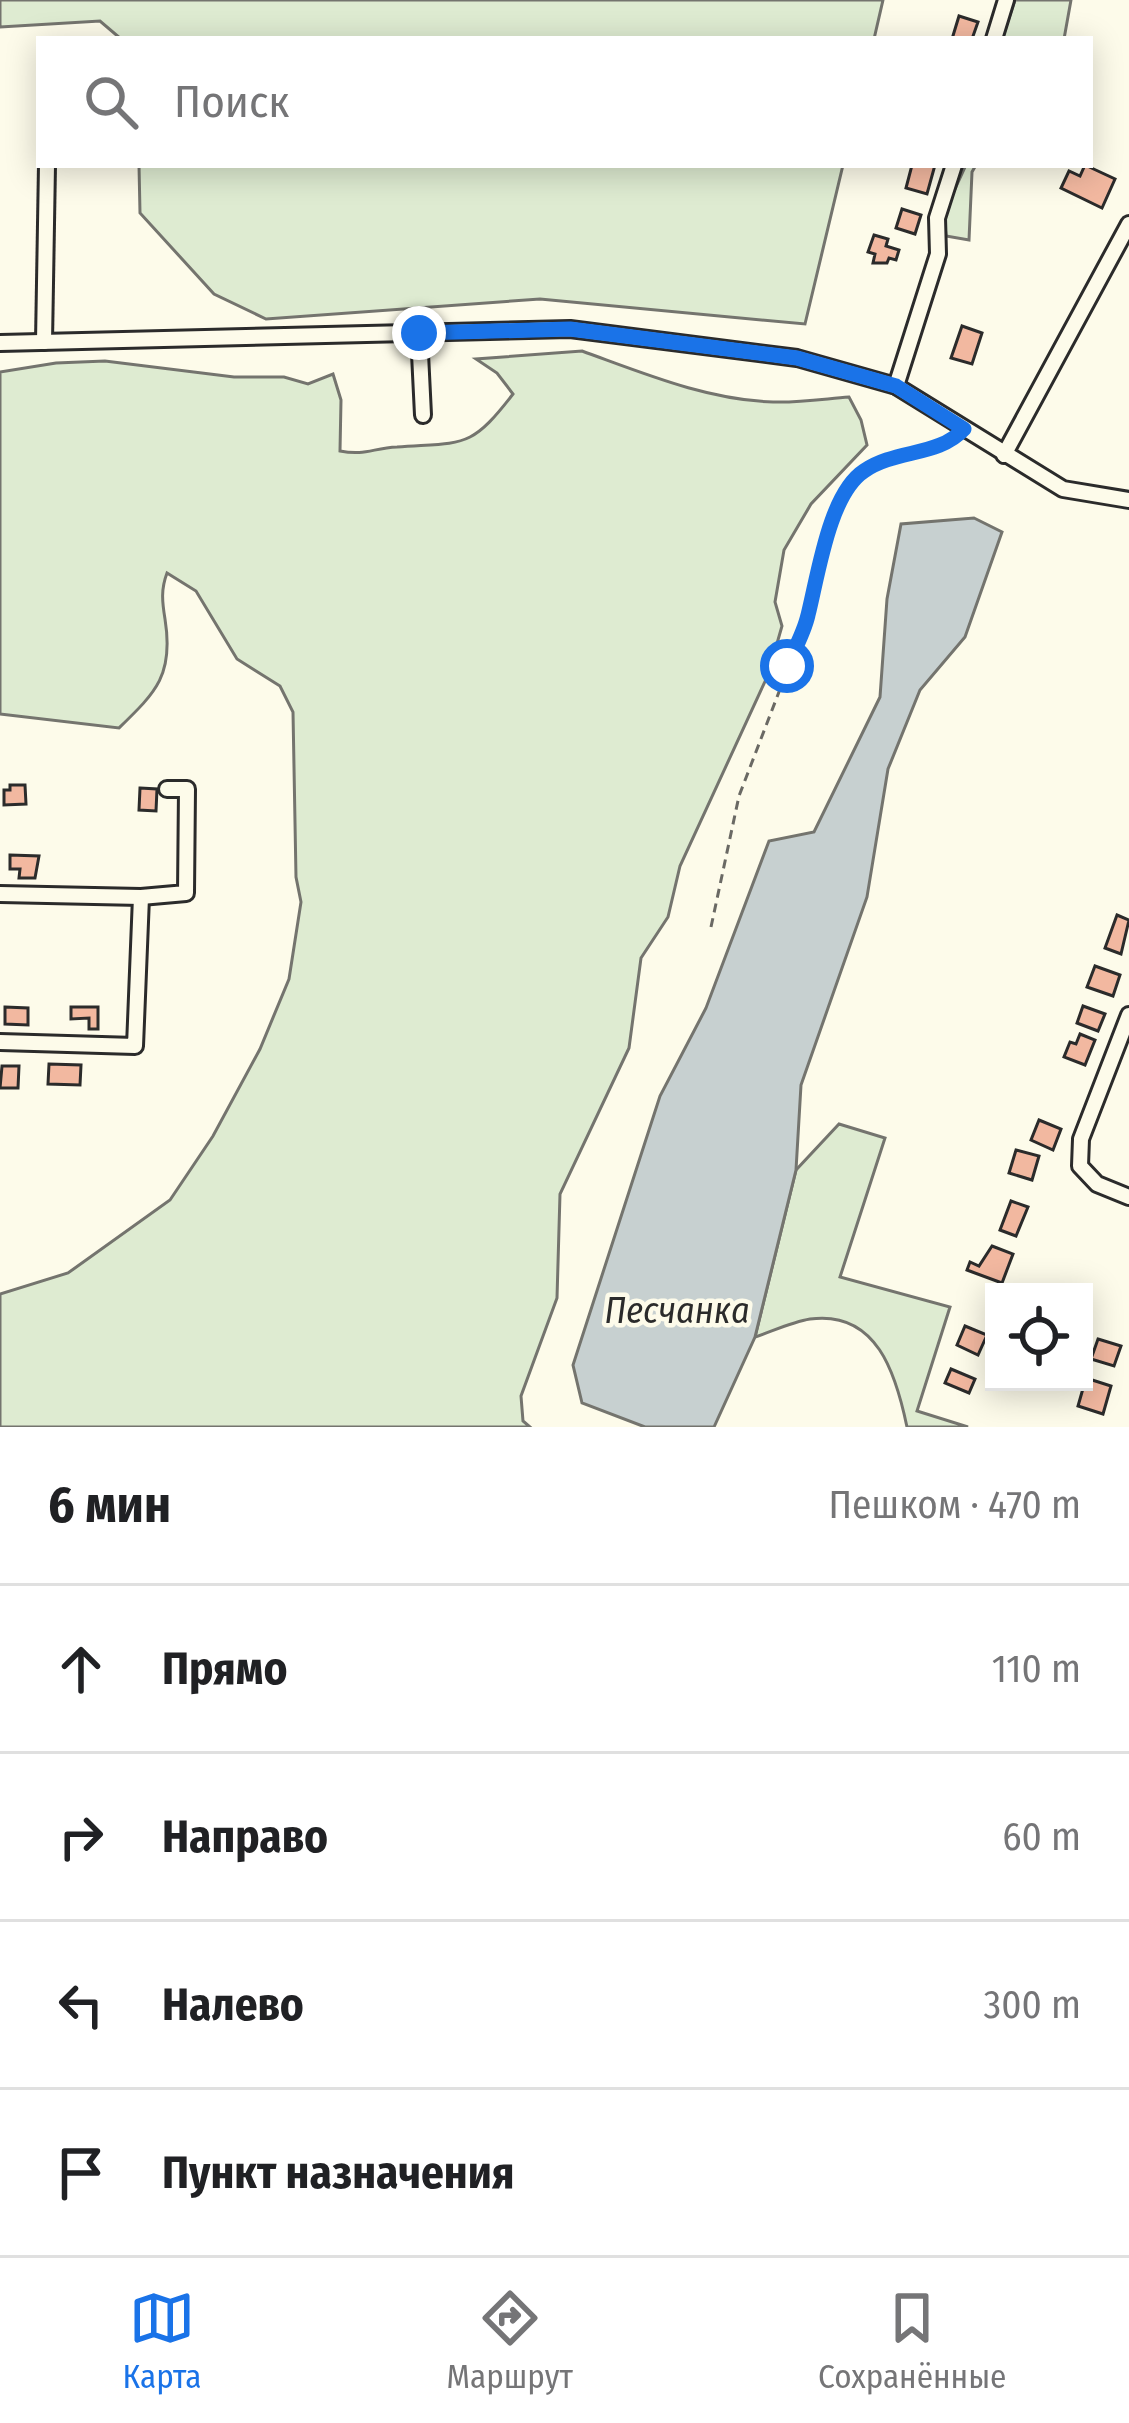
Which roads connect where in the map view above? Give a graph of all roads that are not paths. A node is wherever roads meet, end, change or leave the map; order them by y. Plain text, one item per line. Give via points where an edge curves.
1 (1006, 0) edge
2 (995, 36) edge
3 (46, 168) edge
4 (953, 168) edge
5 (1129, 224) edge
6 (419, 333) junction
7 (44, 342) junction
8 (0, 343) edge
9 (896, 386) junction
10 (424, 415) dead end
11 (1004, 455) junction
12 (1129, 500) edge
13 (167, 790) dead end
14 (0, 894) edge
15 (140, 897) junction
16 (1129, 1016) edge
17 (0, 1042) edge
18 (1129, 1197) edge

1 - 2 street
3 - 7 street
4 - 9 street via 937,218 938,254
5 - 11 street
6 - 7 street
6 - 9 street via 570,329 797,358
6 - 10 street
7 - 8 street
9 - 11 street
11 - 12 street via 1063,489
13 - 15 street via 188,789 186,893
14 - 15 street
15 - 17 street via 135,1046
16 - 18 street via 1081,1139 1080,1166 1097,1184

